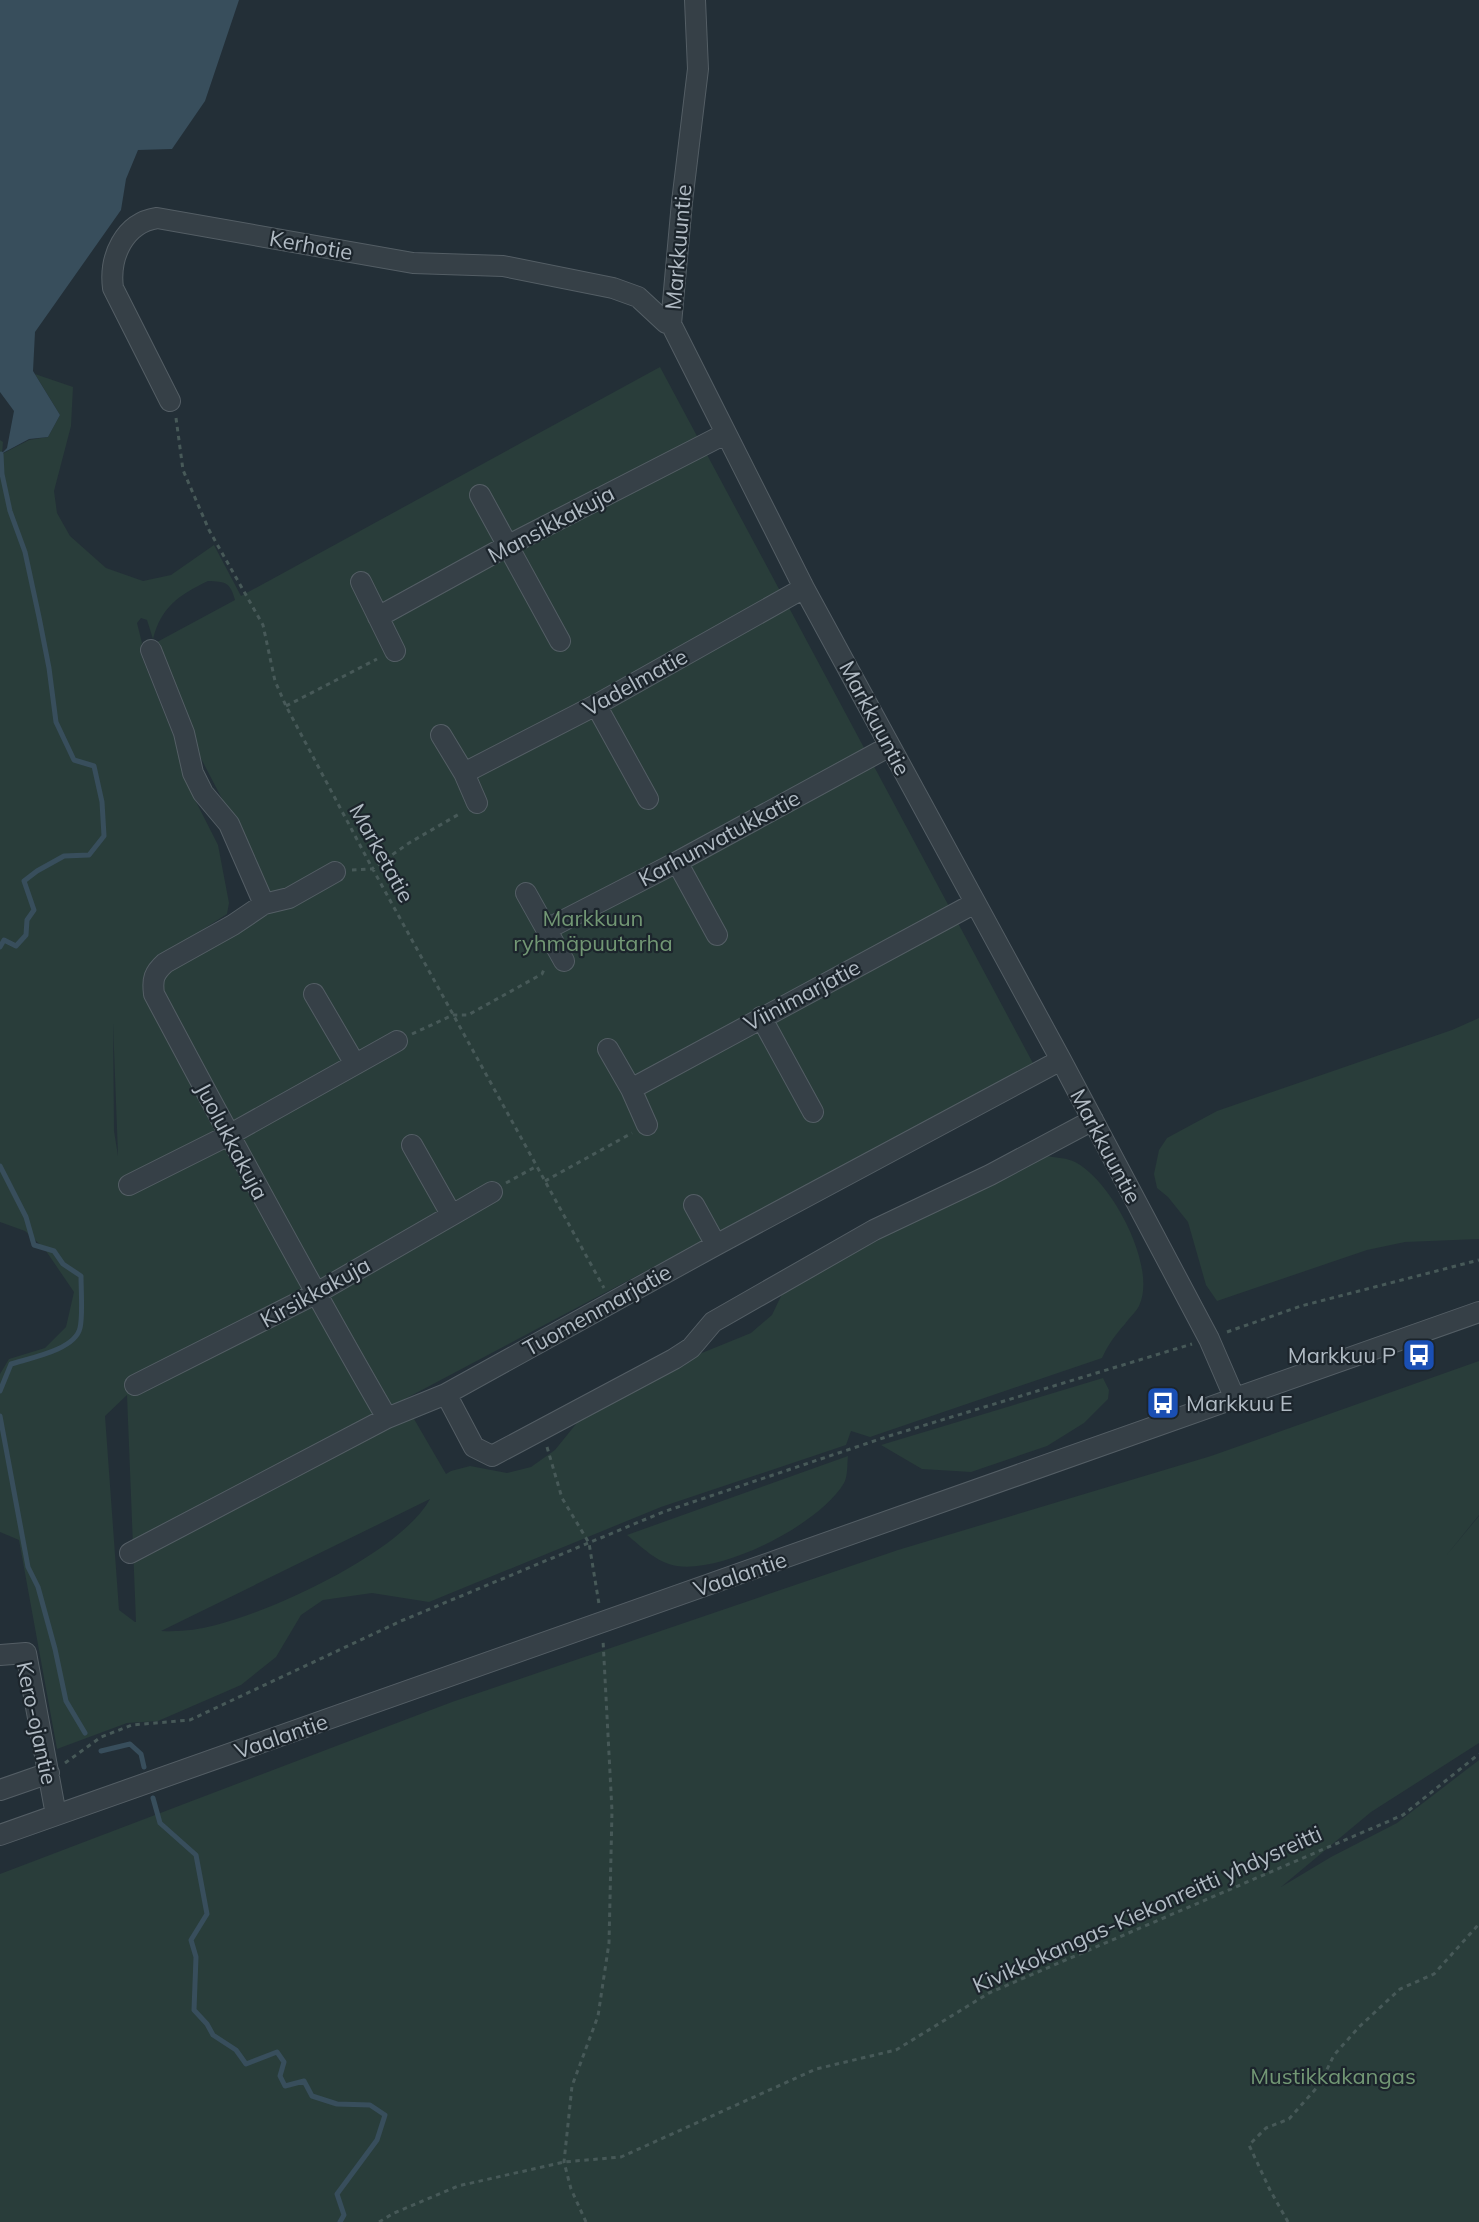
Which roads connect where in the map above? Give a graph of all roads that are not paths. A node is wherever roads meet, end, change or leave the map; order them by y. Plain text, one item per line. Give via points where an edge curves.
1 (695, 0) edge
2 (671, 324) junction
3 (170, 401) road end
4 (725, 434) junction
5 (480, 495) dead end
6 (507, 546) junction
7 (361, 582) dead end
8 (804, 588) junction
9 (378, 617) junction
10 (560, 641) dead end
11 (151, 650) dead end
12 (395, 651) road end
13 (596, 705) junction
14 (441, 735) dead end
15 (890, 746) junction
16 (464, 773) junction
17 (648, 799) dead end
18 (477, 803) road end
19 (677, 862) junction
20 (335, 872) dead end
21 (526, 893) dead end
22 (975, 903) junction
23 (264, 904) junction
24 (717, 935) dead end
25 (315, 994) dead end
26 (761, 1017) junction
27 (398, 1041) road end
28 (608, 1048) dead end
29 (1061, 1060) junction
30 (355, 1064) junction
31 (631, 1089) junction
32 (813, 1112) dead end
33 (1093, 1120) junction
34 (647, 1125) road end
35 (229, 1135) junction
36 (412, 1145) dead end
37 (129, 1185) dead end
38 (492, 1192) road end
39 (694, 1205) dead end
40 (451, 1214) junction
41 (716, 1245) junction
42 (315, 1294) junction
43 (1479, 1312) edge
44 (135, 1385) dead end
45 (446, 1394) junction
46 (1235, 1399) junction
47 (387, 1418) junction
48 (130, 1553) dead end
49 (0, 1655) edge
50 (49, 1773) junction
51 (0, 1790) edge
52 (56, 1815) junction
53 (0, 1835) edge

1 - 2 street, Markkuuntie via 698,69
2 - 3 street, Kerhotie via 638,297 614,288 503,266 413,264 157,218 134,228 122,240 111,277
2 - 4 street, Markkuuntie
4 - 6 street, Mansikkakuja
4 - 8 street, Markkuuntie
5 - 6 street
6 - 9 street, Mansikkakuja
6 - 10 street
7 - 9 street
8 - 13 street, Vadelmatie
8 - 15 street, Markkuuntie
9 - 12 street
11 - 23 street via 184,733 193,773 203,793 230,824
13 - 16 street, Vadelmatie
13 - 17 street
14 - 16 street
15 - 19 street, Karhunvatukkatie
15 - 22 street, Markkuuntie
16 - 18 street
19 - 21 street, Karhunvatukkatie via 555,946
19 - 24 street
20 - 23 street, Juolukkakuja via 289,898
22 - 26 street, Viinimarjatie
22 - 29 street, Markkuuntie
23 - 35 street, Juolukkakuja via 165,963 152,981 154,994
25 - 30 street
26 - 31 street, Viinimarjatie
26 - 32 street
27 - 30 street
28 - 31 street
29 - 33 street, Markkuuntie
29 - 41 street, Tuomenmarjatie
30 - 35 street
31 - 34 street
33 - 45 street via 874,1230 713,1322 691,1348 674,1359 492,1456 474,1447
33 - 46 street, Markkuuntie via 1209,1339
35 - 37 street
35 - 42 street, Juolukkakuja
36 - 40 street
38 - 40 street, Kirsikkakuja
39 - 41 street
40 - 42 street, Kirsikkakuja
41 - 45 street, Tuomenmarjatie
42 - 44 street, Kirsikkakuja
42 - 47 street, Juolukkakuja
43 - 46 street, Vaalantie
45 - 47 street, Tuomenmarjatie
46 - 52 street, Vaalantie
47 - 48 street, Tuomenmarjatie
49 - 50 street, Kero-ojantie via 27,1653
50 - 51 street
50 - 52 street, Kero-ojantie
52 - 53 street, Vaalantie

